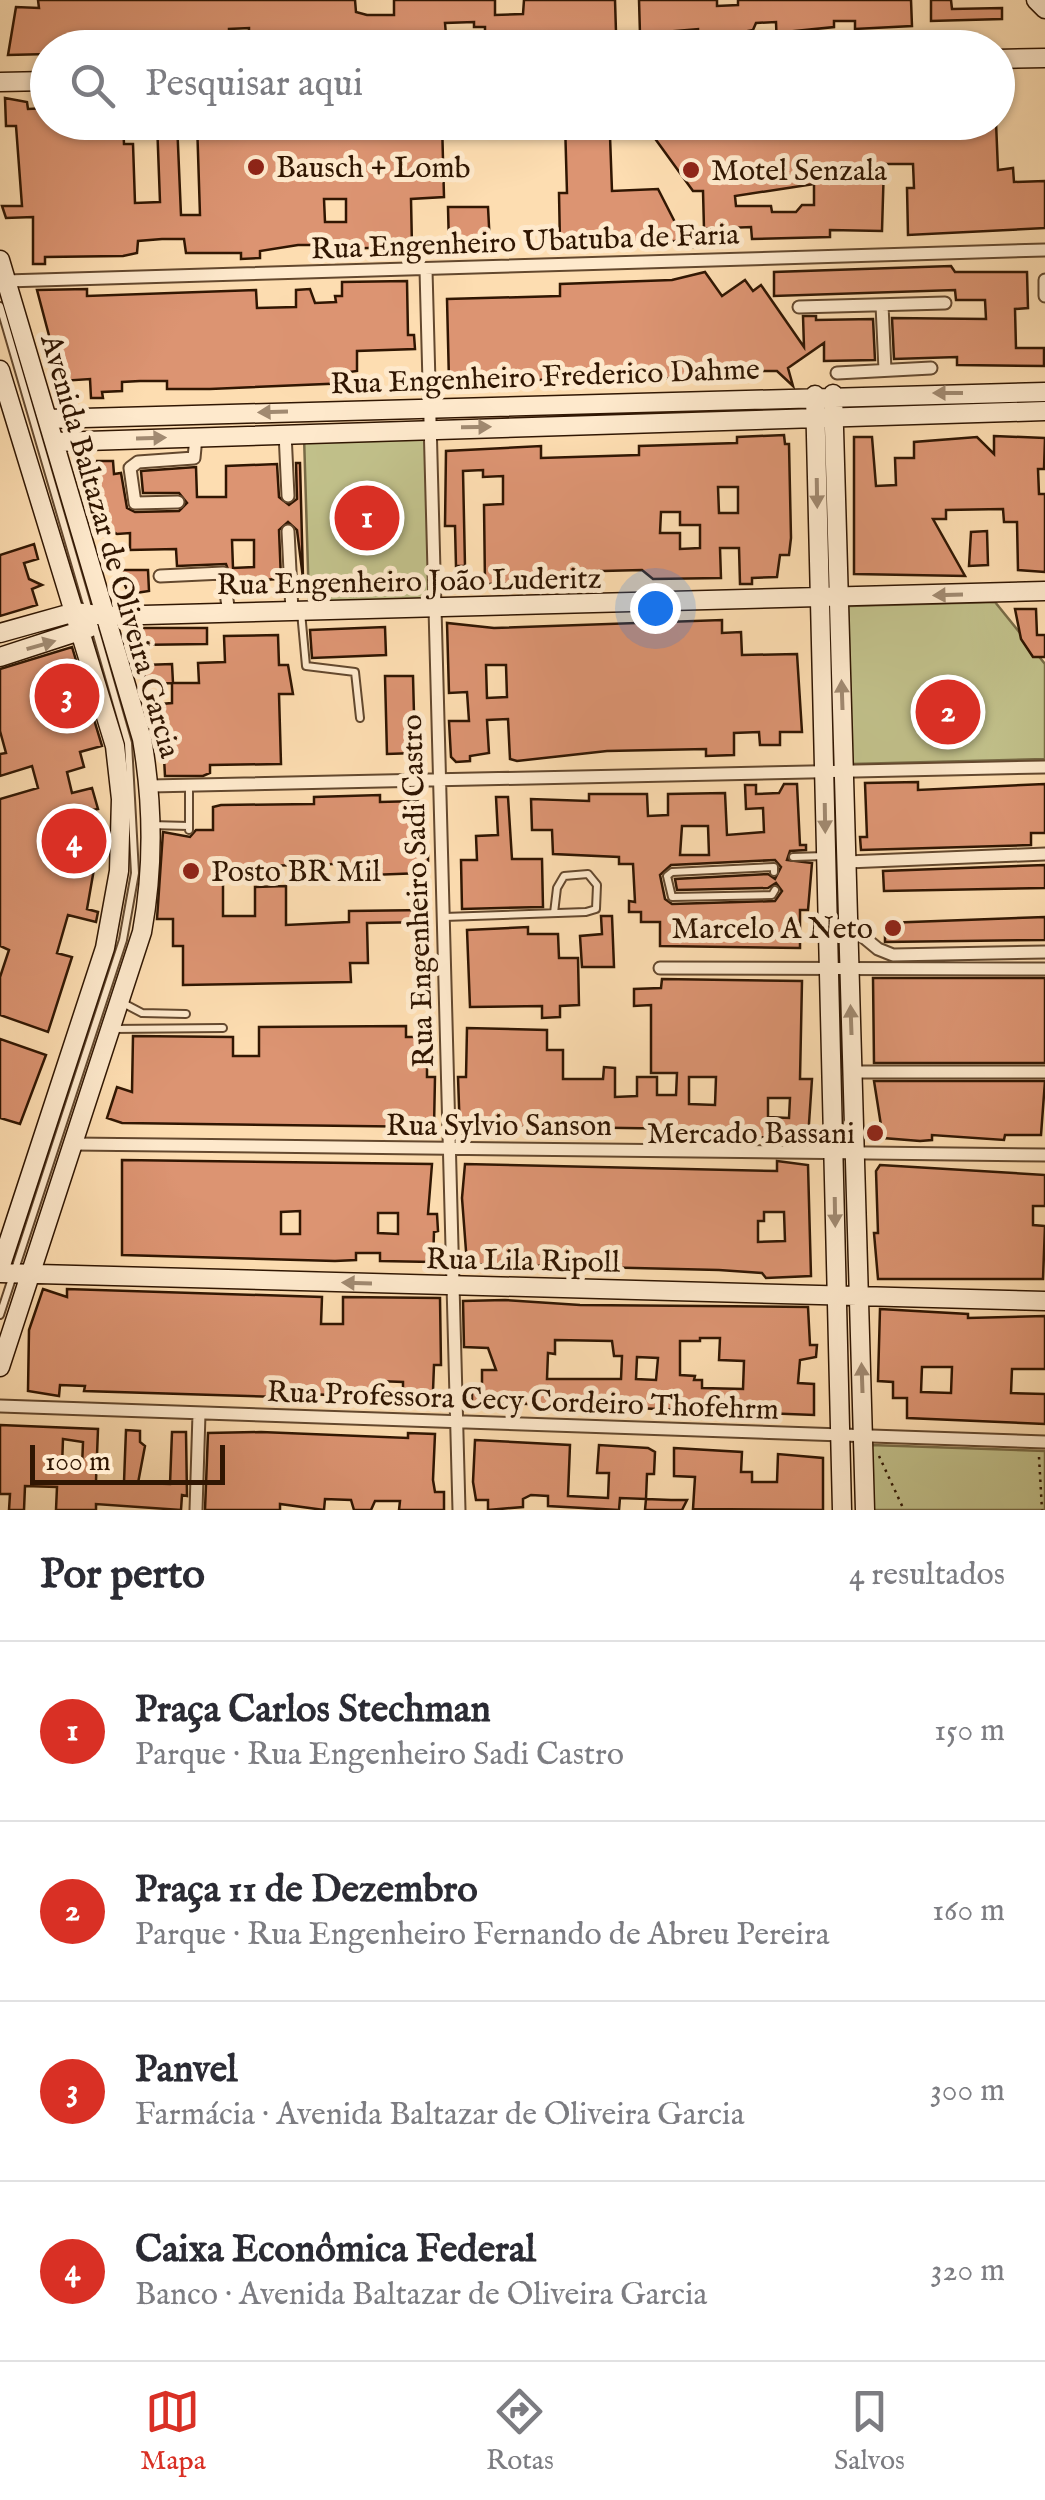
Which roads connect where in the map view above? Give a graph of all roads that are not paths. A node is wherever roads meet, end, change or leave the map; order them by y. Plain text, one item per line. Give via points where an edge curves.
1 (1036, 0) edge
2 (1045, 9) edge
3 (1045, 58) edge
4 (1015, 59) edge
5 (30, 81) edge
6 (0, 82) edge
7 (1045, 250) edge
8 (0, 260) edge
9 (426, 270) junction
10 (1045, 280) edge
11 (6, 281) junction
12 (1045, 296) edge
13 (945, 303) dead end
14 (882, 305) junction
15 (0, 306) edge
16 (800, 307) dead end
17 (930, 368) dead end
18 (0, 370) edge
19 (885, 370) junction
20 (837, 373) dead end
21 (1045, 392) edge
22 (886, 393) junction
23 (825, 395) junction
24 (429, 408) junction
25 (1045, 411) edge
26 (48, 419) junction
27 (825, 420) junction
28 (429, 428) junction
29 (285, 434) junction
30 (196, 436) junction
31 (54, 442) junction
32 (288, 496) dead end
33 (178, 502) dead end
34 (288, 531) dead end
35 (160, 576) dead end
36 (1045, 591) edge
37 (830, 599) junction
38 (434, 606) junction
39 (296, 611) junction
40 (229, 613) junction
41 (89, 620) junction
42 (0, 632) edge
43 (0, 657) edge
44 (360, 718) dead end
45 (1045, 767) edge
46 (844, 772) junction
47 (824, 773) junction
48 (438, 780) junction
49 (190, 785) junction
50 (150, 786) junction
51 (121, 800) junction
52 (143, 823) junction
53 (1045, 854) edge
54 (826, 856) junction
55 (847, 862) junction
56 (774, 890) dead end
57 (554, 913) junction
58 (443, 918) junction
59 (848, 924) junction
60 (1045, 952) edge
61 (660, 968) dead end
62 (1045, 969) edge
63 (850, 971) junction
64 (829, 972) junction
65 (120, 1001) junction
66 (186, 1014) dead end
67 (223, 1028) dead end
68 (111, 1029) junction
69 (84, 1063) junction
70 (853, 1072) junction
71 (1045, 1072) edge
72 (54, 1102) junction
73 (85, 1112) junction
74 (74, 1144) junction
75 (451, 1150) junction
76 (834, 1152) junction
77 (855, 1152) junction
78 (1045, 1155) edge
79 (11, 1272) edge
80 (455, 1286) junction
81 (837, 1295) junction
82 (859, 1296) junction
83 (1045, 1301) edge
84 (0, 1316) edge
85 (0, 1367) edge
86 (0, 1406) edge
87 (199, 1414) junction
88 (458, 1424) junction
89 (840, 1436) junction
90 (868, 1439) junction
91 (1042, 1444) edge
92 (196, 1510) edge
93 (459, 1510) edge
94 (842, 1510) edge
95 (866, 1510) edge

1 - 2 street
3 - 4 street
5 - 6 street
7 - 9 street, Rua Engenheiro Ubatuba de Faria
8 - 11 street, Avenida Baltazar de Oliveira Garcia
9 - 11 street, Rua Engenheiro Ubatuba de Faria
9 - 24 street, Rua Engenheiro Sadi Castro
10 - 12 street
11 - 26 street, Avenida Baltazar de Oliveira Garcia
13 - 14 street
14 - 16 street
14 - 19 street
15 - 41 lane
17 - 19 street
18 - 41 street, Avenida Baltazar de Oliveira Garcia
19 - 20 street
19 - 22 street
21 -> 22 street, Rua Engenheiro Frederico Dahme
22 - 23 street, Rua Engenheiro Frederico Dahme
23 - 24 street, Rua Engenheiro Frederico Dahme
23 - 27 street
23 - 27 street
24 -> 26 street, Rua Engenheiro Frederico Dahme
24 - 28 street, Rua Engenheiro Sadi Castro
25 - 27 street, Rua Engenheiro Frederico Dahme
26 - 31 street, Avenida Baltazar de Oliveira Garcia
28 -> 27 street, Rua Engenheiro Frederico Dahme
27 - 37 street
28 - 29 street, Rua Engenheiro Frederico Dahme
28 - 38 street, Rua Engenheiro Sadi Castro
29 - 30 street, Rua Engenheiro Frederico Dahme
29 - 32 street
31 -> 30 street, Rua Engenheiro Frederico Dahme
30 - 33 street via 194,458 130,468 131,497 138,505
31 - 41 street, Avenida Baltazar de Oliveira Garcia
34 - 39 street
35 - 40 street via 223,572
36 -> 37 street, Rua Engenheiro João Luderitz
37 - 38 street, Rua Engenheiro João Luderitz
46 -> 37 street
37 - 47 street
38 - 39 street, Rua Engenheiro João Luderitz
38 - 48 street, Rua Engenheiro Sadi Castro
39 - 40 street, Rua Engenheiro João Luderitz
39 - 44 lane via 306,666 356,672
40 - 41 street, Rua Engenheiro João Luderitz
41 - 42 street
43 -> 41 street
41 - 50 street, Avenida Baltazar de Oliveira Garcia via 142,739
41 - 51 street, Avenida Baltazar de Oliveira Garcia
41 - 52 lane via 128,742
45 - 46 street
46 - 47 street
46 - 55 street
47 - 48 street
47 -> 54 street
48 - 49 street
48 - 58 street, Rua Engenheiro Sadi Castro
49 - 50 street
49 - 52 lane via 189,828
50 - 52 street, Avenida Baltazar de Oliveira Garcia
51 - 52 lane
51 - 72 street, Avenida Baltazar de Oliveira Garcia via 120,872 105,948
52 - 65 street, Avenida Baltazar de Oliveira Garcia via 152,895
52 - 69 lane via 123,940
53 - 55 street
54 - 56 lane via 790,858 774,869 668,876 672,898
54 - 64 street
55 - 59 street
57 - 57 lane via 596,909 597,884 588,874 564,876
57 - 58 lane
58 - 75 street, Rua Engenheiro Sadi Castro
59 - 60 street via 894,955
59 - 63 street
61 - 64 street via 796,966
62 - 63 street
63 - 64 street
70 -> 63 street
64 - 76 street
65 - 66 lane via 142,1013
65 - 68 street, Avenida Baltazar de Oliveira Garcia
67 - 68 lane
68 - 73 street, Avenida Baltazar de Oliveira Garcia
69 - 72 lane
69 - 73 lane
69 - 79 lane
70 - 71 street
70 - 77 street
72 - 79 street, Avenida Baltazar de Oliveira Garcia
73 - 74 street, Avenida Baltazar de Oliveira Garcia
74 - 75 street, Rua Sylvio Sanson
74 - 79 street, Avenida Baltazar de Oliveira Garcia
75 - 76 street, Rua Sylvio Sanson
75 - 80 street, Rua Engenheiro Sadi Castro
76 - 77 street, Rua Sylvio Sanson
76 -> 81 street
77 - 78 street, Rua Sylvio Sanson
77 - 82 street
80 -> 79 street, Rua Lila Ripoll
79 - 84 lane
79 - 85 street, Avenida Baltazar de Oliveira Garcia
80 - 81 street, Rua Lila Ripoll
80 - 88 street, Rua Engenheiro Sadi Castro
81 - 82 street, Rua Lila Ripoll
81 - 89 street
82 - 83 street, Rua Lila Ripoll
90 -> 82 street
86 - 87 street, Rua Professora Cecy Cordeiro Thofehrm
87 - 88 street, Rua Professora Cecy Cordeiro Thofehrm
87 - 92 street
88 - 89 street, Rua Professora Cecy Cordeiro Thofehrm
88 - 93 street, Rua Engenheiro Sadi Castro
89 - 90 street, Rua Professora Cecy Cordeiro Thofehrm
89 - 94 street
90 - 91 street, Rua Professora Cecy Cordeiro Thofehrm
90 - 95 street

